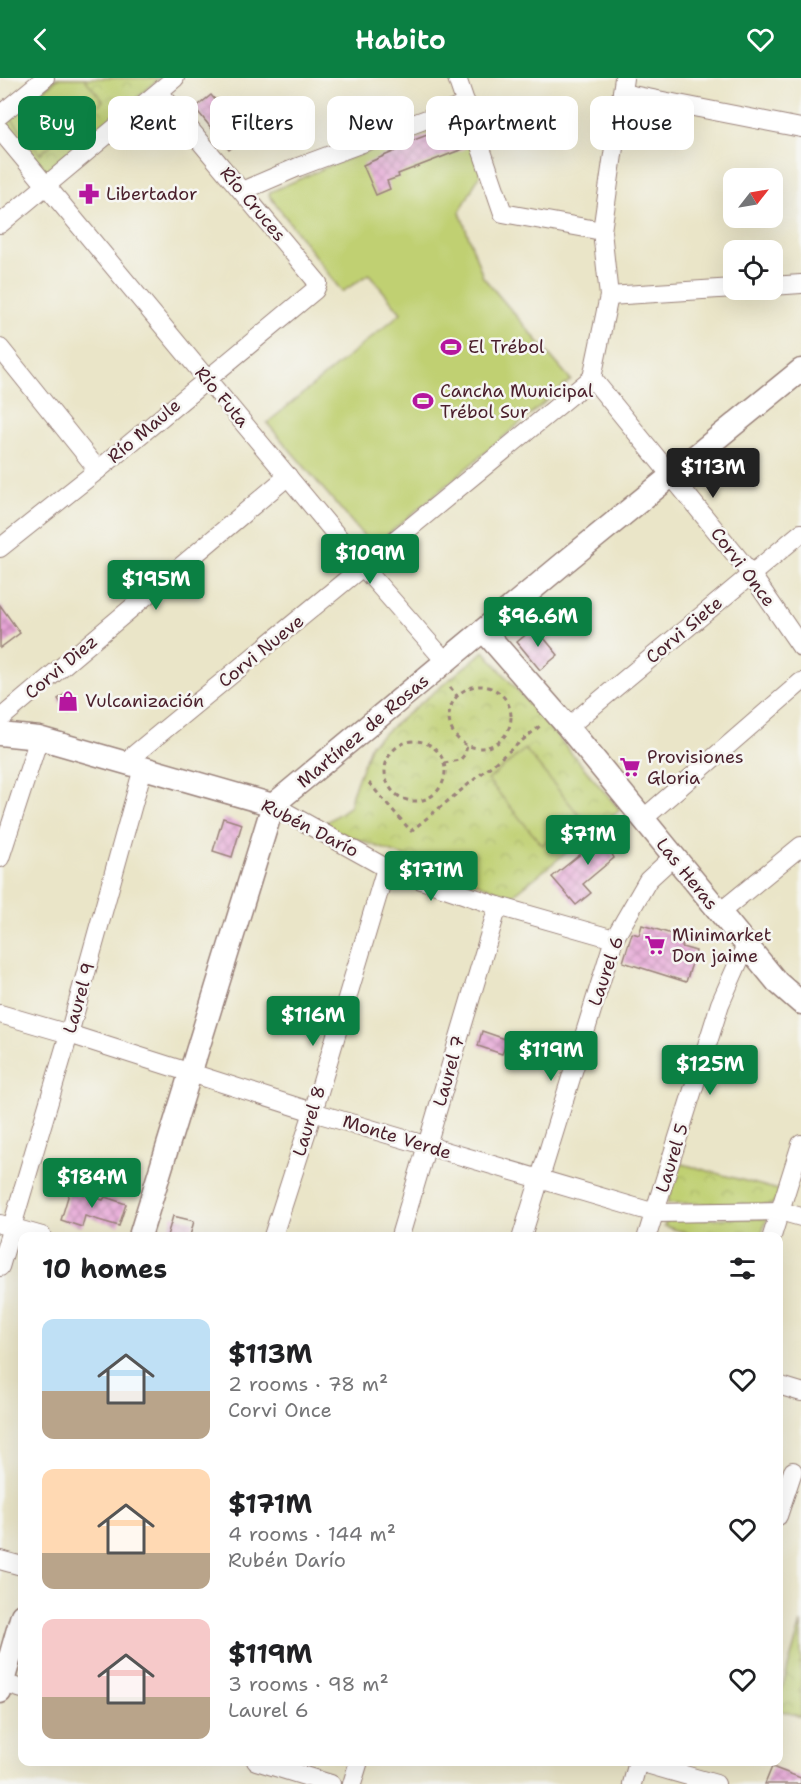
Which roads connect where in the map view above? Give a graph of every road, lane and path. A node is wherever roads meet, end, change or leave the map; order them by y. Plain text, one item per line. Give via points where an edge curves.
1 (45, 78) edge
2 (175, 78) edge
3 (457, 78) edge
4 (623, 86) edge
5 (159, 92) junction
6 (463, 96) edge
7 (0, 115) edge
8 (426, 119) edge
9 (801, 128) edge
10 (0, 130) edge
11 (481, 150) edge
12 (47, 186) junction
13 (242, 190) junction
14 (0, 224) edge
15 (602, 231) junction
16 (801, 284) edge
17 (783, 285) edge
18 (723, 289) edge
19 (315, 290) joint
20 (609, 296) junction
21 (0, 348) edge
22 (801, 370) edge
23 (592, 378) junction
24 (206, 380) junction
25 (98, 470) junction
26 (288, 476) junction
27 (671, 476) junction
28 (801, 533) edge
29 (0, 548) edge
30 (363, 567) junction
31 (751, 574) junction
32 (484, 631) junction
33 (801, 646) edge
34 (446, 662) junction
35 (801, 682) edge
36 (450, 687) dead end
37 (512, 693) dead end
38 (457, 696) junction
39 (505, 699) junction
40 (0, 719) edge
41 (540, 726) dead end
42 (568, 727) junction
43 (0, 734) edge
44 (39, 738) junction
45 (467, 746) junction
46 (444, 763) junction
47 (133, 765) junction
48 (369, 783) dead end
49 (273, 805) junction
50 (643, 819) junction
51 (801, 846) edge
52 (673, 856) junction
53 (0, 858) edge
54 (386, 868) junction
55 (498, 906) junction
56 (719, 913) junction
57 (614, 939) junction
58 (746, 945) junction
59 (800, 1002) edge
60 (0, 1014) edge
61 (69, 1034) junction
62 (190, 1073) junction
63 (313, 1112) junction
64 (801, 1144) edge
65 (428, 1147) junction
66 (540, 1179) junction
67 (780, 1211) junction
68 (655, 1213) junction
69 (801, 1217) edge
70 (6, 1226) edge
71 (28, 1232) edge
72 (141, 1232) edge
73 (274, 1232) edge
74 (401, 1232) edge
75 (523, 1232) edge
76 (648, 1232) edge
77 (773, 1232) edge
78 (0, 1267) edge
79 (783, 1387) edge
80 (801, 1392) edge
81 (791, 1470) edge
82 (783, 1498) edge
83 (0, 1560) edge
84 (18, 1565) edge
85 (18, 1635) edge
86 (8, 1688) edge
87 (272, 1766) edge
88 (357, 1766) edge
89 (636, 1766) edge
90 (685, 1767) edge
91 (331, 1784) edge
92 (352, 1784) edge
93 (632, 1784) edge
94 (716, 1784) edge

1 - 7 street
2 - 5 street
3 - 6 street
4 - 9 street
4 - 15 street
5 - 12 street
5 - 13 street, Río Cruces
8 - 13 street
10 - 12 street, Río Futa
11 - 15 street via 502,213
12 - 14 street
12 - 24 street, Río Futa
13 - 19 street, Río Cruces via 318,283
15 - 20 street
16 - 17 street
18 - 20 street
19 - 24 street, Río Maule
20 - 23 street
21 - 25 street
22 - 27 street, Martínez de Rosas
23 - 27 street, Corvi Once
23 - 30 street, Corvi Nueve
24 - 25 street, Río Maule
24 - 26 street, Río Futa
25 - 29 street, Río Maule
26 - 30 street, Río Futa
26 - 40 street, Corvi Diez
27 - 31 street, Corvi Once
27 - 32 street, Martínez de Rosas
28 - 31 street, Corvi Siete
30 - 34 street, Río Futa
30 - 47 street, Corvi Nueve
31 - 33 street, Corvi Once
31 - 42 street, Corvi Siete
32 - 34 street, Martínez de Rosas
32 - 42 street, Las Heras
34 - 49 street, Martínez de Rosas
35 - 50 street
36 - 38 path
37 - 39 path
38 - 39 path via 482,686 499,692
38 - 45 path via 449,714 450,724 453,733
39 - 45 path via 511,718 505,737 488,748
41 - 48 path via 411,831
42 - 50 street, Las Heras
43 - 44 street, Rubén Darío
44 - 47 street, Rubén Darío
44 - 53 street
45 - 46 path via 460,760
46 - 46 path via 428,744 411,741 389,756 385,764 386,782 406,801 425,800 440,789
47 - 49 street, Rubén Darío
47 - 61 street, Laurel 9
49 - 54 street, Rubén Darío
49 - 62 street
50 - 52 street, Las Heras
51 - 56 street
52 - 56 street, Las Heras
52 - 57 street, Laurel 6 via 648,880
54 - 55 street, Rubén Darío
54 - 63 street, Laurel 8
55 - 57 street, Rubén Darío
55 - 65 street, Laurel 7
56 - 58 street, Las Heras
57 - 66 street, Laurel 6
58 - 59 street, Las Heras
58 - 68 street, Laurel 5 via 720,1004
60 - 61 street, Monte Verde
61 - 62 street, Monte Verde
61 - 70 street, Laurel 9
62 - 63 street, Monte Verde
62 - 72 street
63 - 65 street, Monte Verde
63 - 73 street, Laurel 8
64 - 67 street
65 - 66 street, Monte Verde
65 - 74 street, Laurel 7
66 - 68 street, Monte Verde
66 - 75 street, Laurel 6
67 - 68 street, Monte Verde
67 - 69 street, Monte Verde
67 - 77 street
68 - 76 street, Laurel 5
70 - 71 street
70 - 78 street, Laurel 9
79 - 80 street
81 - 82 street
83 - 84 street
85 - 86 street
87 - 91 street
88 - 92 street
89 - 93 street
90 - 94 street

